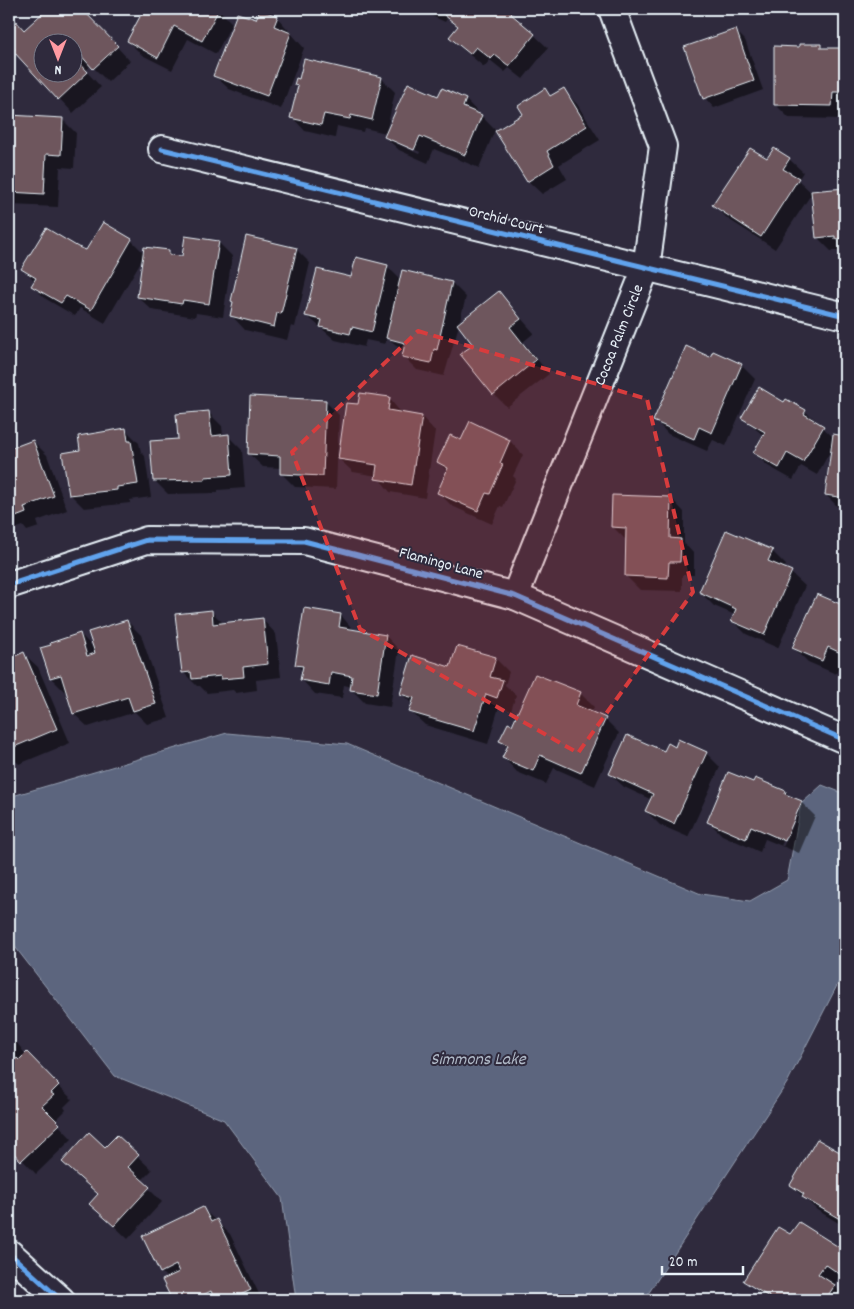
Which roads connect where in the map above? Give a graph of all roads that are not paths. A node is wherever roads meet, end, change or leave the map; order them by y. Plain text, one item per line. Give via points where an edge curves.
1 (612, 9) edge
2 (162, 149) dead end
3 (646, 268) junction
4 (845, 316) edge
5 (9, 585) edge
6 (515, 596) junction
7 (845, 740) edge
8 (9, 1253) edge
9 (61, 1300) edge

1 - 3 street, Cocoa Palm Circle via 663,146
2 - 3 street, Orchid Court
3 - 4 street, Orchid Court
3 - 6 street, Cocoa Palm Circle
5 - 6 street, Flamingo Lane via 147,540 304,542
6 - 7 street, Flamingo Lane
8 - 9 street

